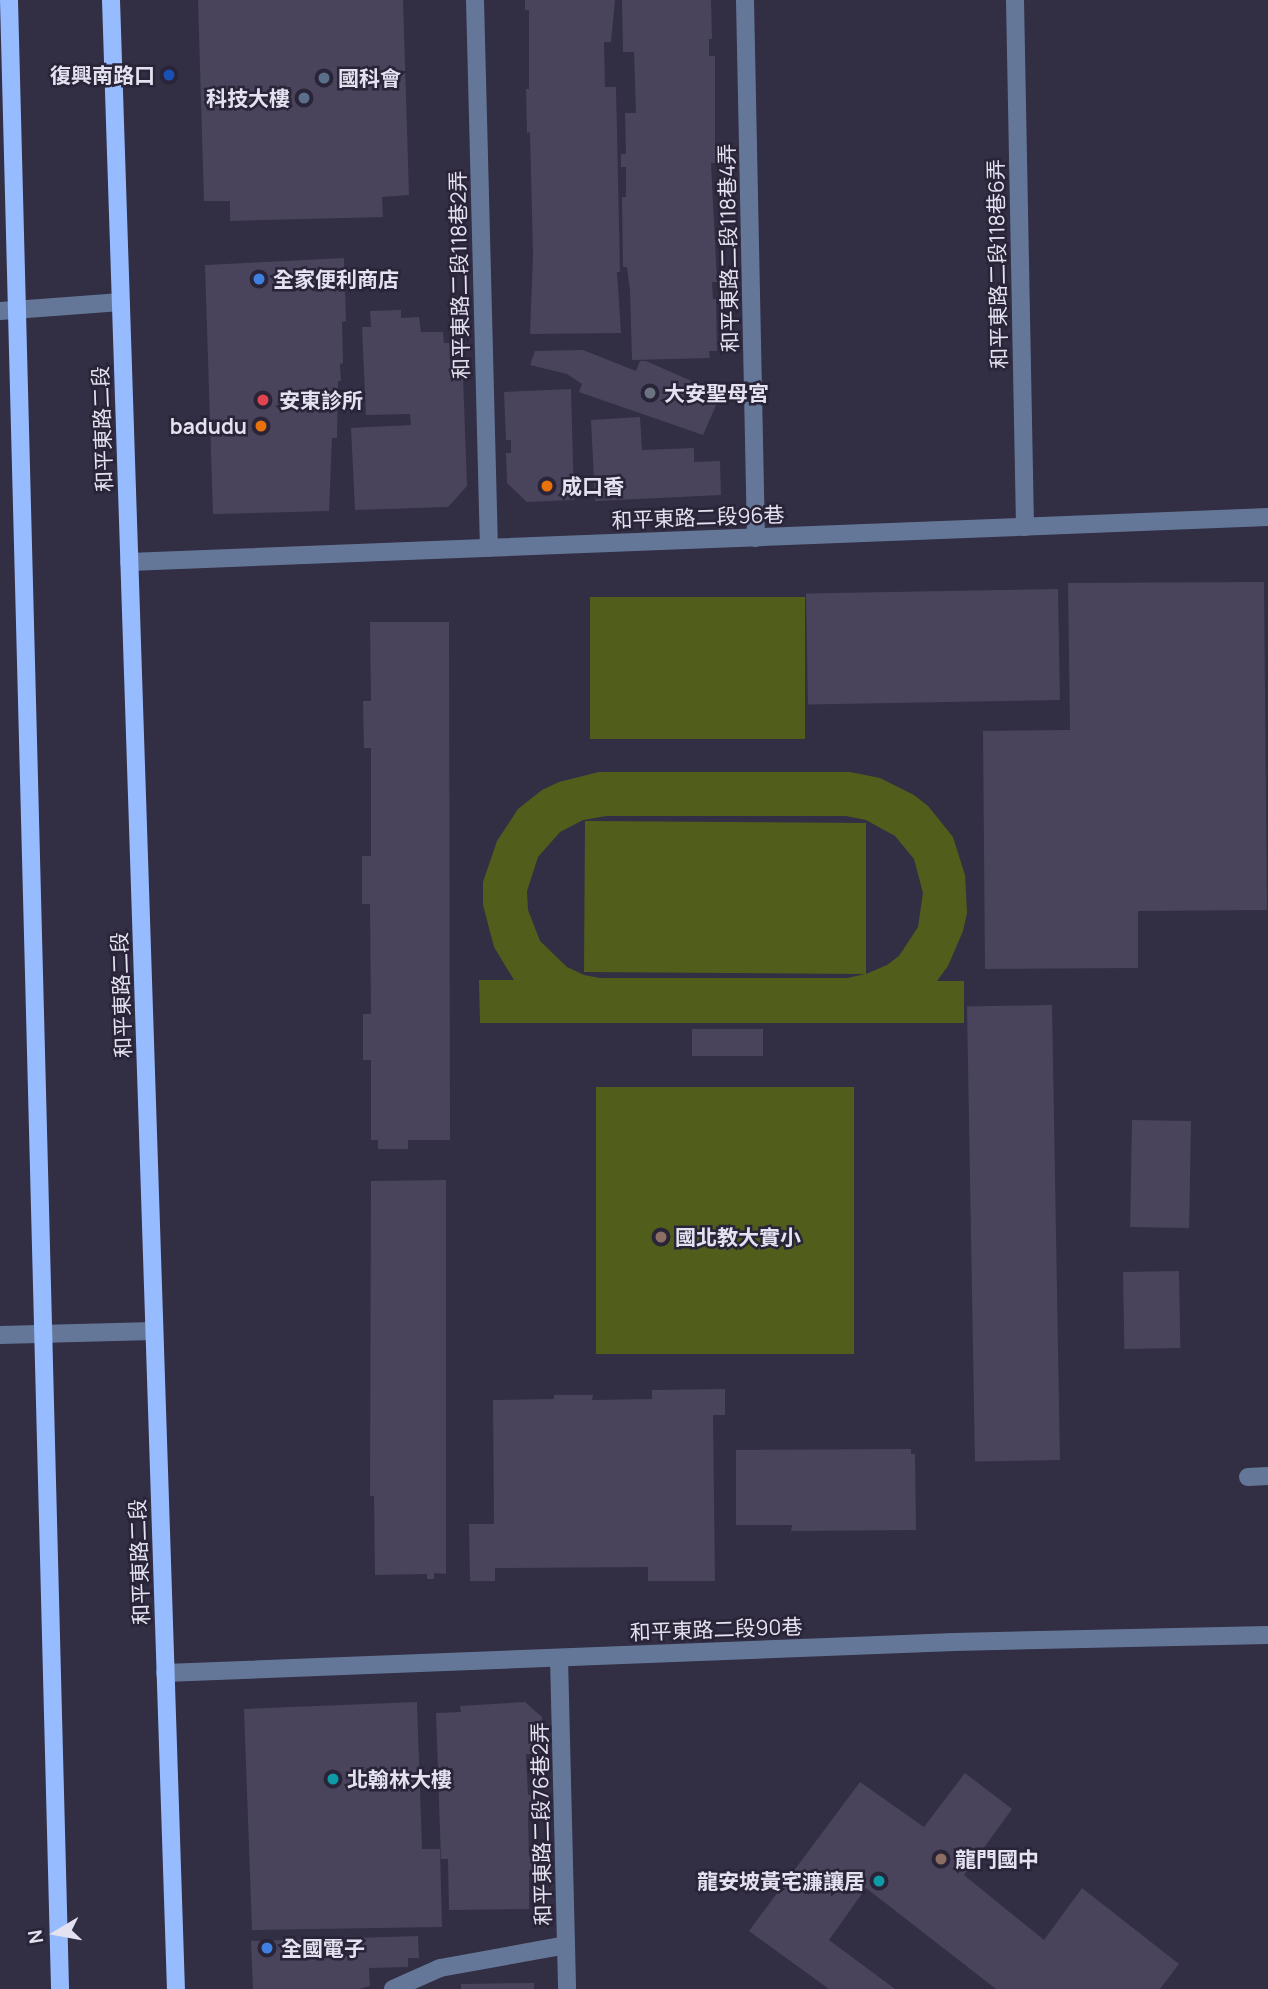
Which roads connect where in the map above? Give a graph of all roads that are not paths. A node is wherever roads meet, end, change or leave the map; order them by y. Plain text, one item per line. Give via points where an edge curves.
1 (9, 0) edge
2 (111, 0) edge
3 (475, 0) edge
4 (745, 0) edge
5 (1015, 0) edge
6 (121, 302) junction
7 (8, 309) edge
8 (1268, 517) edge
9 (1025, 527) junction
10 (756, 538) junction
11 (489, 548) junction
12 (129, 562) junction
13 (154, 1331) junction
14 (43, 1334) junction
15 (0, 1335) edge
16 (1248, 1476) dead end
17 (1268, 1476) edge
18 (1268, 1635) edge
19 (559, 1658) junction
20 (165, 1673) junction
21 (566, 1945) junction
22 (60, 1989) edge
23 (176, 1989) edge
24 (393, 1989) edge
25 (567, 1989) edge

1 - 7 main road
2 - 6 main road, 和平東路二段
3 - 11 street, 和平東路二段118巷2弄
4 - 10 street, 和平東路二段118巷4弄
5 - 9 street, 和平東路二段118巷6弄
6 - 7 street
6 - 12 main road, 和平東路二段
7 - 14 main road
8 - 9 street, 和平東路二段96巷
9 - 10 street, 和平東路二段96巷
10 - 11 street, 和平東路二段96巷
11 - 12 street, 和平東路二段96巷
12 - 13 main road, 和平東路二段
13 - 14 street
13 - 20 main road, 和平東路二段
14 - 15 street
14 - 22 main road
16 - 17 street
18 - 19 street, 和平東路二段90巷
19 - 20 street, 和平東路二段90巷
19 - 21 street, 和平東路二段76巷2弄
20 - 23 main road, 和平東路二段
21 - 24 street via 440,1968
21 - 25 street, 和平東路二段76巷2弄

